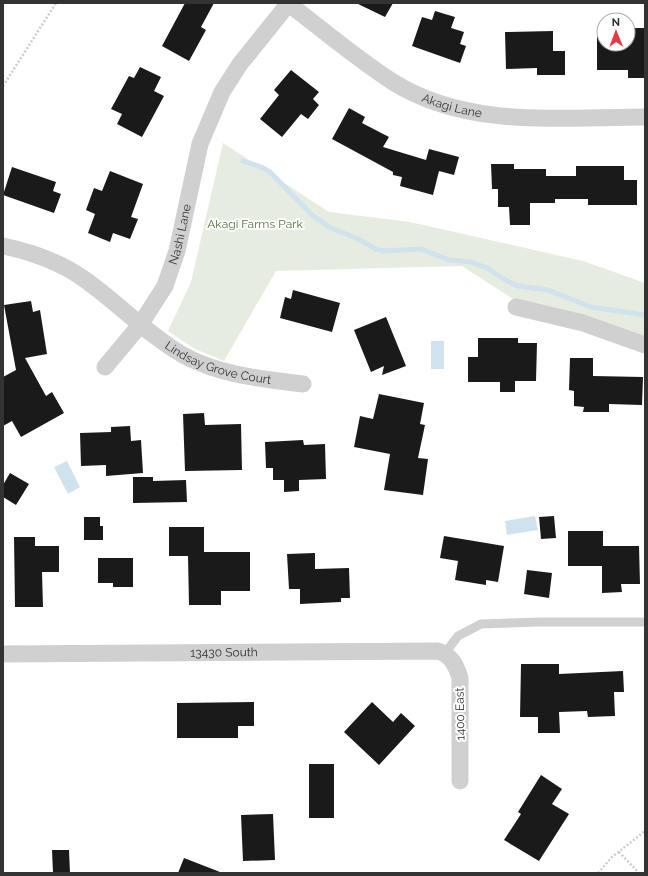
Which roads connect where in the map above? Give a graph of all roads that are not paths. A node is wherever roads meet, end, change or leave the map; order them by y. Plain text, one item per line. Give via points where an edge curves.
1 (289, 4) edge
2 (645, 117) edge
3 (3, 246) edge
4 (516, 307) dead end
5 (140, 324) junction
6 (645, 344) edge
7 (105, 368) dead end
8 (303, 384) dead end
9 (645, 622) edge
10 (445, 653) junction
11 (3, 654) edge
12 (460, 781) dead end

1 - 2 street, Akagi Lane via 394,83 448,107 477,114 507,117
1 - 5 street, Nashi Lane via 240,64 216,106 200,144 172,269 165,286
3 - 5 street via 41,257 63,267 84,279
4 - 6 street via 583,323
5 - 7 street, Nashi Lane
5 - 8 street, Lindsay Grove Court via 183,355 208,367 244,376
9 - 10 lane via 480,624 458,636
10 - 11 street, 13430 South via 430,650
10 - 12 street, 1400 East via 457,667 460,678

